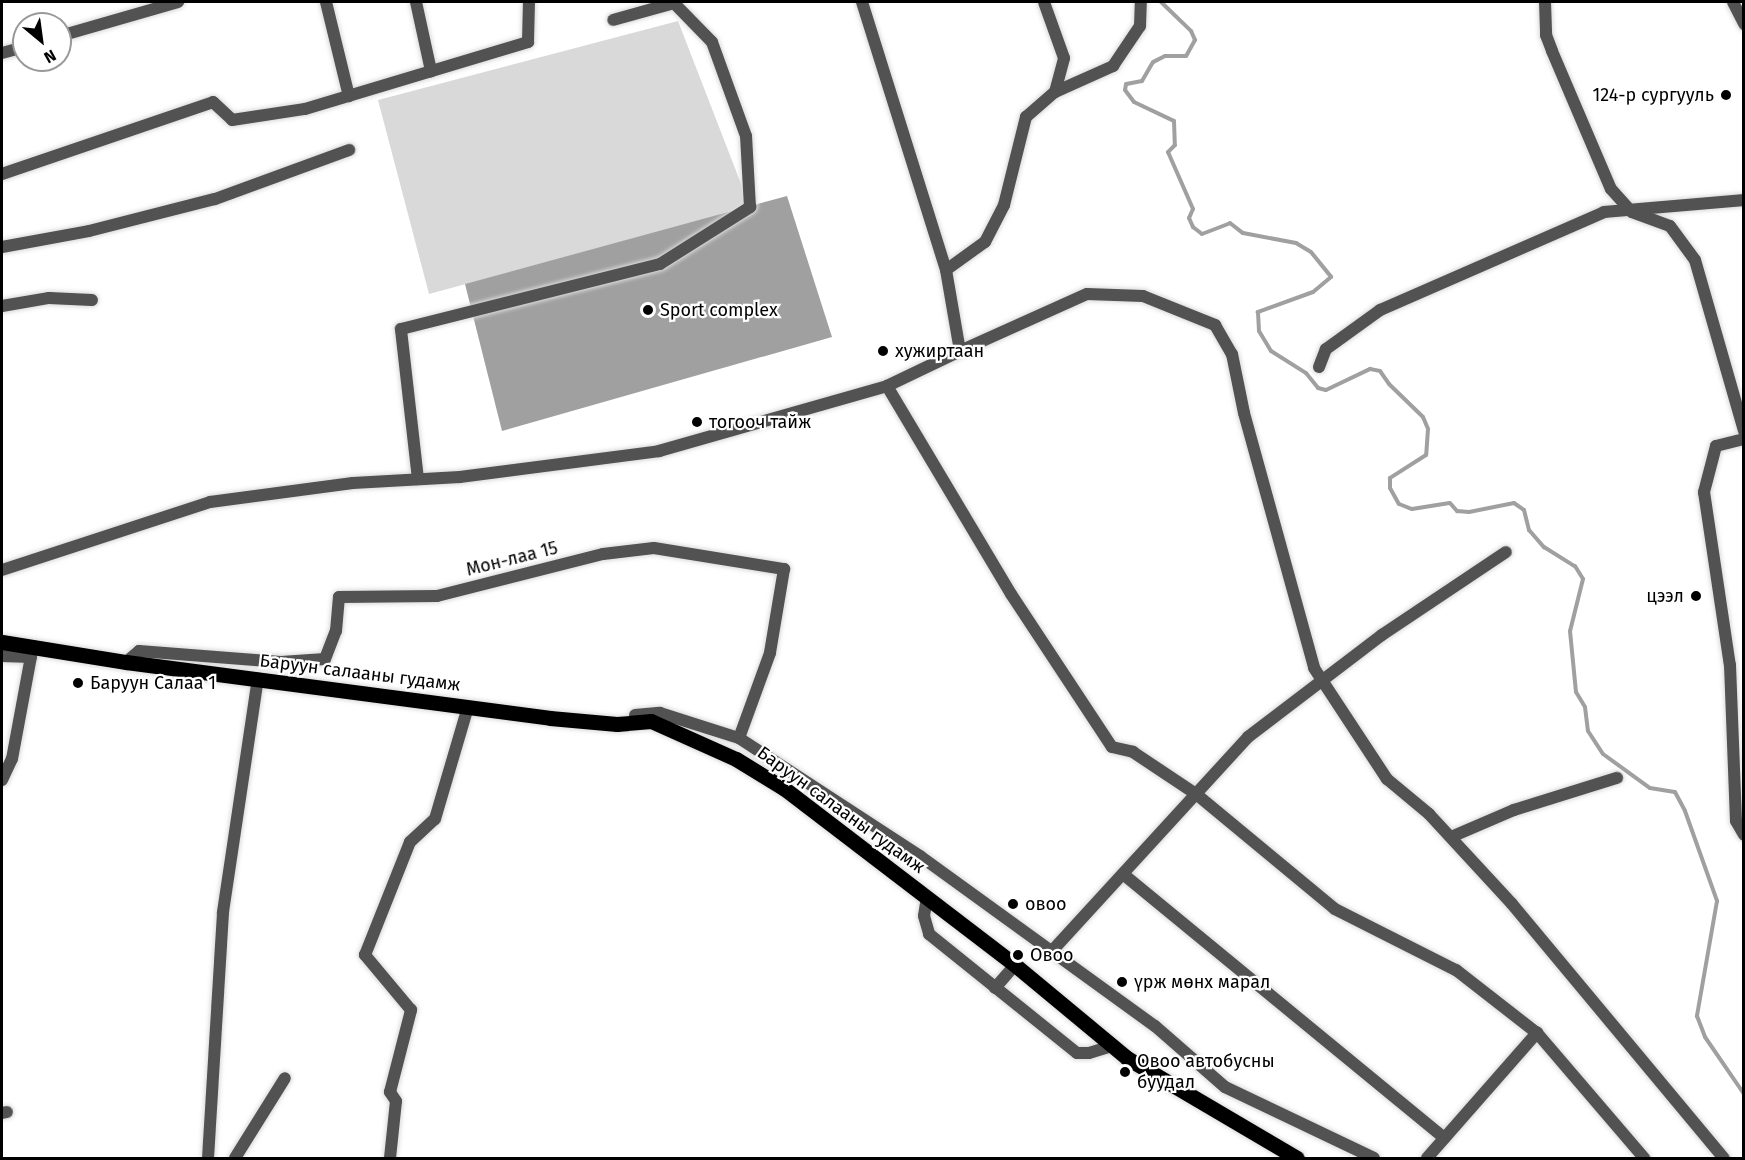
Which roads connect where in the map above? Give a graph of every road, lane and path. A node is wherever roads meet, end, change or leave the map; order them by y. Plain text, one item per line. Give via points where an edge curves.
1 (178, 2) edge
2 (326, 2) edge
3 (416, 2) edge
4 (529, 2) edge
5 (862, 2) edge
6 (1044, 2) edge
7 (1141, 2) edge
8 (1545, 2) edge
9 (1732, 2) edge
10 (613, 20) dead end
11 (1743, 24) edge
12 (72, 33) edge
13 (431, 71) junction
14 (1054, 92) junction
15 (349, 96) junction
16 (349, 150) dead end
17 (2, 174) edge
18 (1743, 200) edge
19 (1632, 212) junction
20 (2, 247) edge
21 (946, 270) junction
22 (92, 300) dead end
23 (2, 306) edge
24 (960, 351) junction
25 (1319, 368) dead end
26 (887, 386) junction
27 (1743, 430) edge
28 (1743, 439) edge
29 (418, 479) junction
30 (1506, 552) dead end
31 (2, 570) edge
32 (2, 642) edge
33 (32, 652) junction
34 (2, 656) edge
35 (126, 662) junction
36 (258, 679) junction
37 (1322, 679) junction
38 (468, 706) junction
39 (583, 721) junction
40 (739, 738) junction
41 (1739, 767) edge
42 (1617, 778) dead end
43 (2, 780) edge
44 (1196, 794) junction
45 (1743, 835) edge
46 (1451, 837) junction
47 (1123, 874) junction
48 (927, 897) junction
49 (1052, 951) junction
50 (1015, 965) junction
51 (995, 988) junction
52 (1537, 1033) junction
53 (1112, 1046) junction
54 (285, 1078) dead end
55 (1444, 1138) junction
56 (208, 1158) edge
57 (235, 1158) edge
58 (390, 1158) edge
59 (1298, 1158) edge
60 (1374, 1158) edge
61 (1428, 1158) edge
62 (1644, 1158) edge
63 (1724, 1158) edge

1 - 12 street
2 - 15 street
3 - 13 street
4 - 13 street via 528,42
5 - 21 street
6 - 14 street via 1064,58
7 - 14 street via 1140,26 1113,66
8 - 19 street via 1546,35 1575,110 1611,189
9 - 11 street
10 - 29 street via 674,3 712,42 746,136 750,207 660,264 401,329
13 - 15 street
14 - 21 street via 1026,117 1004,205 985,242
15 - 17 street via 305,109 232,120 213,102
16 - 20 street via 215,199 89,231
18 - 19 street
19 - 25 street via 1604,213 1380,310 1326,349
19 - 27 street via 1670,226 1695,260
21 - 24 street
22 - 23 street via 49,298
24 - 26 street
24 - 37 street via 1087,294 1143,296 1215,325 1232,354 1244,413 1292,578 1302,627 1314,668
26 - 29 street via 659,451
26 - 44 street via 1005,584 1112,747 1133,752
28 - 41 street via 1716,446 1704,492 1730,665
29 - 31 street via 354,483 210,502
30 - 37 street
32 - 33 main road, Баруун салааны гудамж
33 - 34 street
33 - 35 main road, Баруун салааны гудамж
33 - 43 street via 12,759
35 - 36 main road, Баруун салааны гудамж
35 - 40 street, Мон-лаа 15 via 139,651 281,662 325,659 336,631 339,597 437,596 603,554 654,548 784,569 770,653
36 - 38 main road, Баруун салааны гудамж
36 - 56 street via 223,912
37 - 44 street via 1248,737
37 - 46 street via 1388,779
38 - 39 main road, Баруун салааны гудамж
38 - 58 street via 435,819 410,842 365,955 411,1010 390,1092 396,1101
39 - 40 street via 660,713
39 - 48 main road, Баруун салааны гудамж via 651,721 736,759 785,789
40 - 49 street via 909,848
41 - 45 street via 1737,822
42 - 46 street via 1514,810
44 - 47 street
44 - 52 street via 1335,909 1455,970
46 - 63 street via 1512,903
47 - 49 street
47 - 55 street
48 - 50 main road, Баруун салааны гудамж
48 - 51 street via 924,916 929,934
49 - 60 street via 1155,1026 1225,1087
50 - 51 street
50 - 53 main road, Баруун салааны гудамж
51 - 53 street via 1077,1053
52 - 55 street
52 - 62 street
53 - 59 main road, Баруун салааны гудамж
54 - 57 street
55 - 61 street

